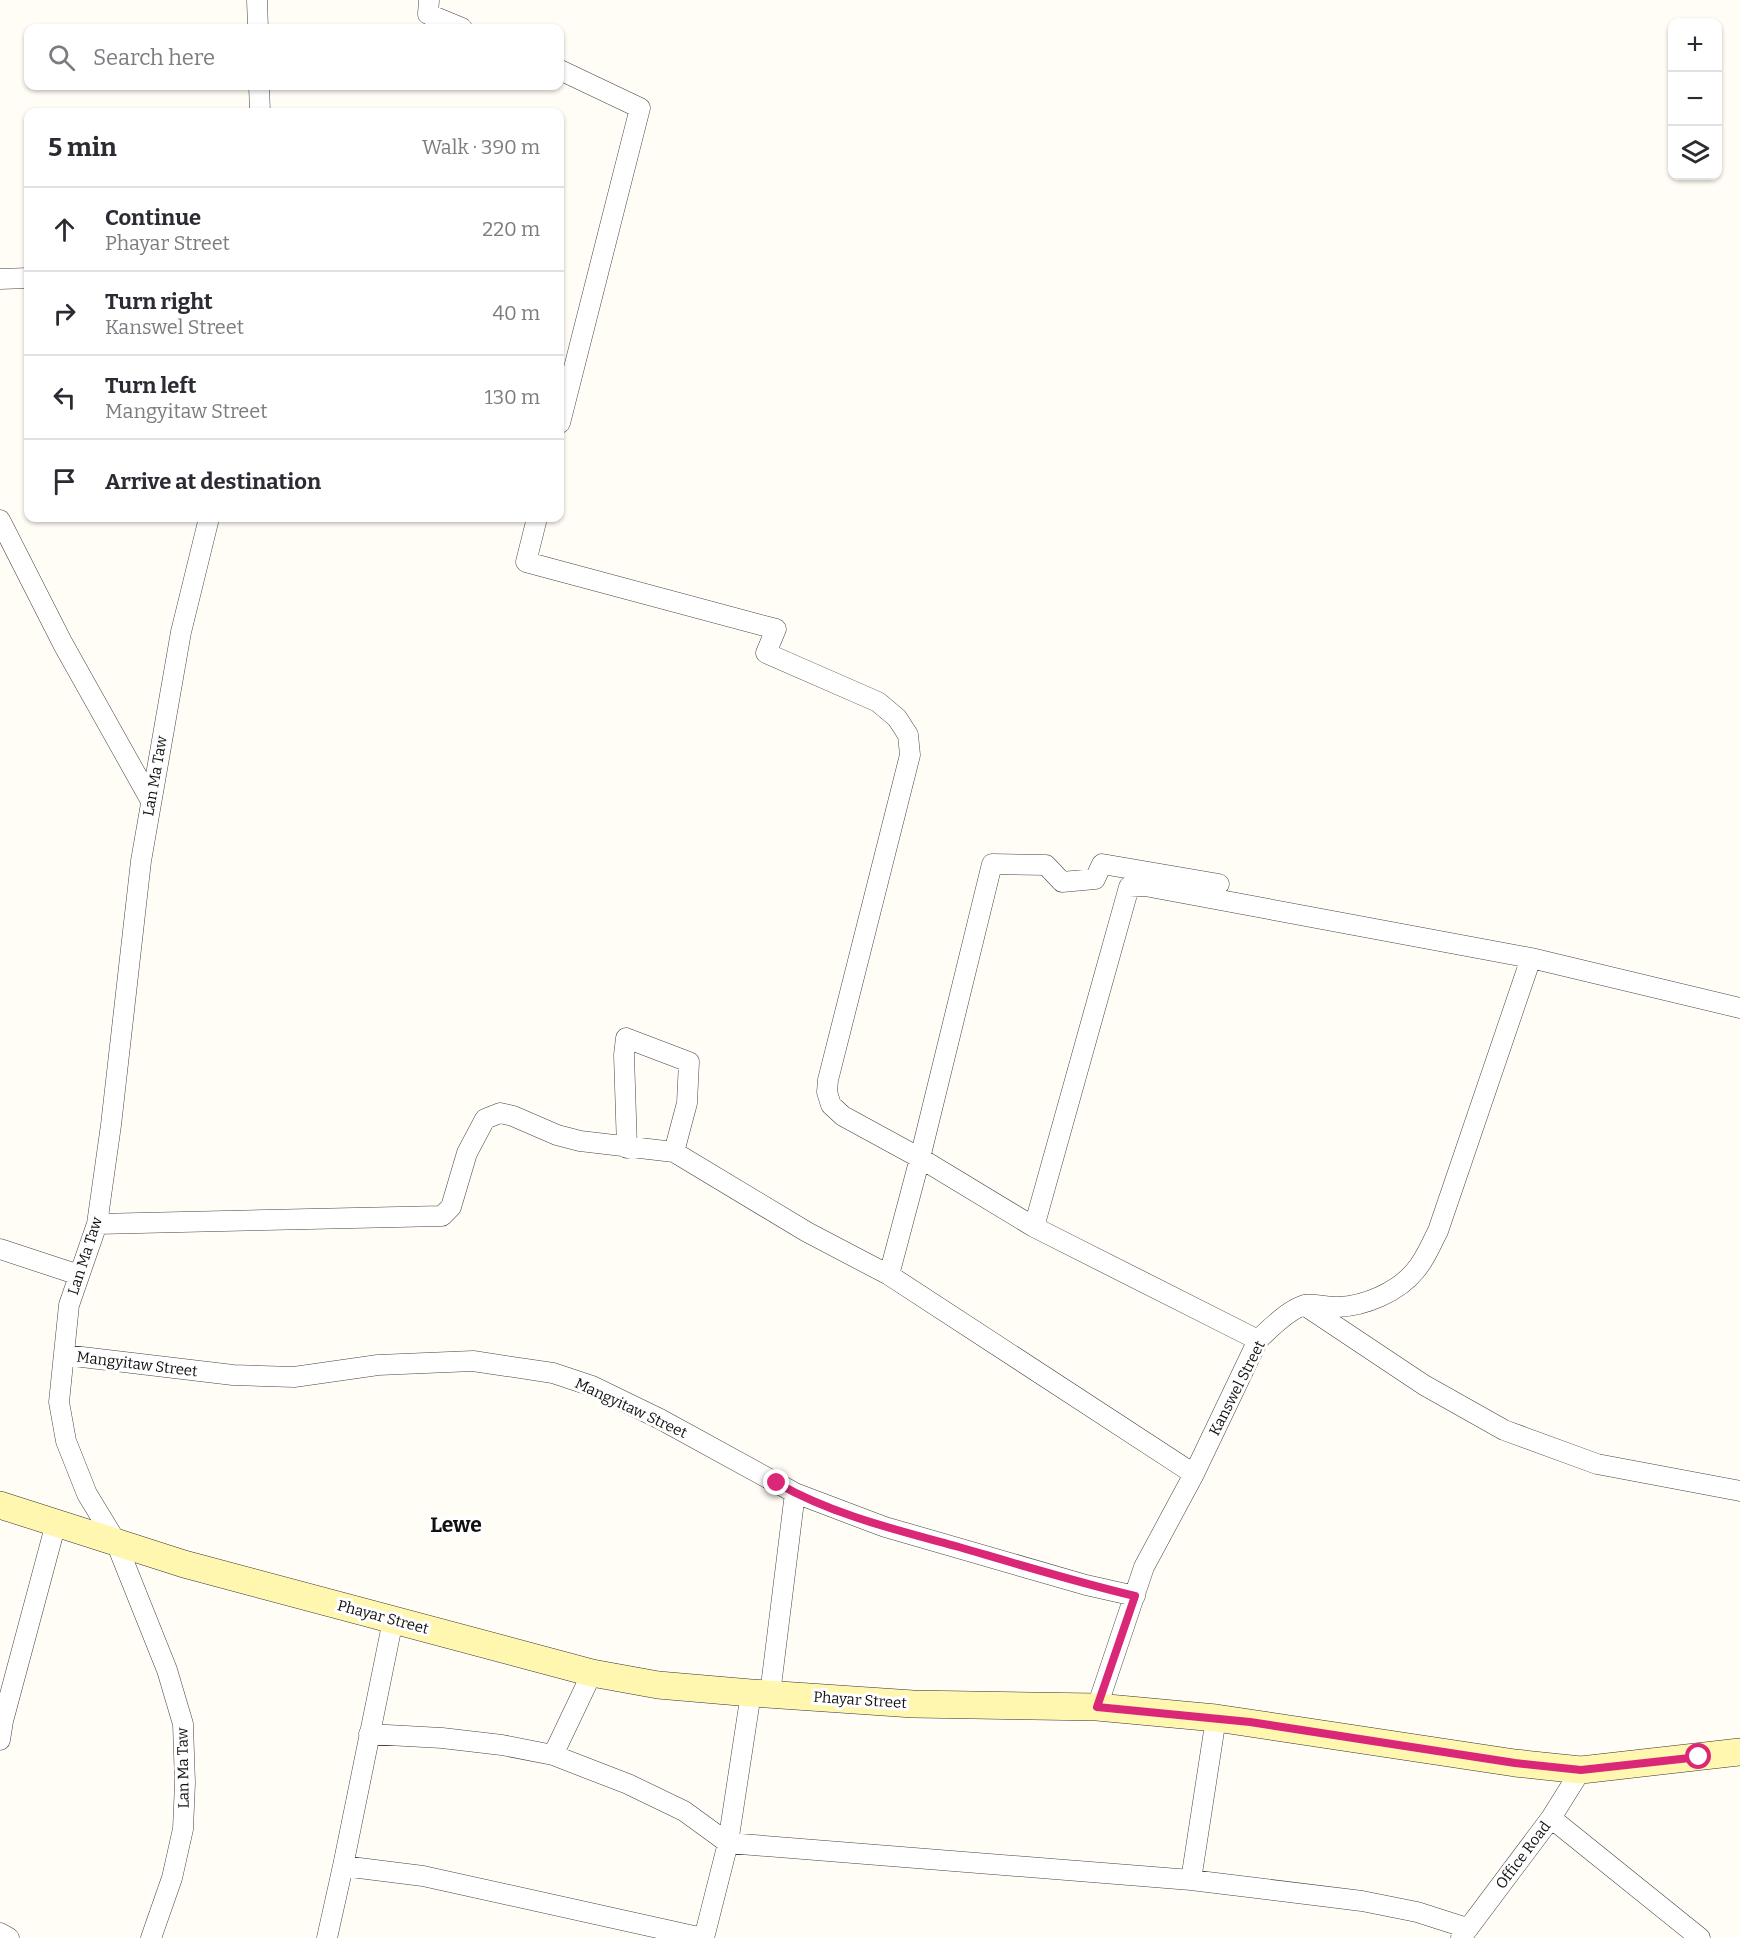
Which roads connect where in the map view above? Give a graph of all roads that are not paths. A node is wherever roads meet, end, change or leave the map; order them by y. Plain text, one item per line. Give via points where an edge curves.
1 (257, 0) edge
2 (429, 0) edge
3 (258, 24) edge
4 (452, 24) edge
5 (564, 72) edge
6 (259, 90) edge
7 (260, 108) edge
8 (24, 278) edge
9 (0, 279) edge
10 (564, 407) edge
11 (0, 520) edge
12 (208, 522) edge
13 (536, 522) edge
14 (151, 801) junction
15 (1219, 884) dead end
16 (1531, 958) junction
17 (1740, 1008) edge
18 (627, 1148) junction
19 (674, 1152) junction
20 (920, 1158) junction
21 (97, 1224) junction
22 (1034, 1227) junction
23 (0, 1249) edge
24 (79, 1275) junction
25 (889, 1275) junction
26 (1304, 1305) junction
27 (1258, 1340) junction
28 (64, 1356) junction
29 (1194, 1474) junction
30 (1740, 1491) edge
31 (795, 1493) junction
32 (0, 1504) edge
33 (56, 1523) junction
34 (115, 1540) junction
35 (1135, 1596) junction
36 (393, 1620) junction
37 (592, 1673) junction
38 (760, 1694) junction
39 (1097, 1707) junction
40 (1216, 1718) junction
41 (369, 1734) junction
42 (0, 1740) edge
43 (1740, 1752) edge
44 (553, 1755) junction
45 (1581, 1770) junction
46 (1551, 1818) junction
47 (728, 1843) junction
48 (343, 1866) junction
49 (1191, 1880) junction
50 (0, 1933) edge
51 (1464, 1933) edge
52 (1693, 1935) edge
53 (9, 1938) edge
54 (151, 1938) edge
55 (327, 1938) edge
56 (704, 1938) edge

1 - 3 street
2 - 4 street via 428,14
5 - 10 street via 640,108
6 - 7 street
8 - 9 street
11 - 14 street via 63,645
12 - 14 street, Lan Ma Taw via 181,632
13 - 20 street via 526,562 776,629 766,653 878,702 897,718 908,735 910,755 827,1092 831,1105 843,1116
14 - 21 street, Lan Ma Taw
15 - 20 street via 1102,864 1095,879 1062,882 1046,865 992,864
16 - 17 street
16 - 22 street via 1145,886 1129,887
16 - 26 street via 1438,1231 1416,1270 1401,1285 1363,1302 1340,1307
18 - 19 street
18 - 19 street via 626,1038 689,1062 687,1103
18 - 21 street via 580,1142 500,1113 485,1119 467,1154 450,1207 442,1216
19 - 25 street via 807,1232
20 - 22 street
20 - 25 street
21 - 24 street, Lan Ma Taw
22 - 27 street
23 - 24 street
24 - 28 street, Lan Ma Taw via 69,1305
25 - 29 street
26 - 27 street, Kanswel Street via 1273,1324
26 - 30 street via 1424,1385 1504,1430 1597,1464
27 - 29 street, Kanswel Street
28 - 31 street, Mangyitaw Street via 253,1376 294,1377 378,1365 473,1361 553,1373 592,1386 660,1419
28 - 34 street, Lan Ma Taw via 59,1402 66,1441 87,1494
29 - 35 street, Kanswel Street via 1144,1567
31 - 35 street, Mangyitaw Street via 885,1527
31 - 38 street
32 - 33 street, Phayar Street
33 - 34 street, Phayar Street
33 - 42 street
34 - 36 street, Phayar Street via 184,1564
34 - 54 street, Lan Ma Taw via 167,1670 183,1724 183,1829 172,1878
35 - 39 street, Kanswel Street
36 - 37 street, Phayar Street
36 - 41 street
37 - 38 street, Phayar Street via 658,1685
37 - 44 street
38 - 39 street, Phayar Street via 913,1704
38 - 47 street
39 - 40 street, Phayar Street
40 - 45 street, Phayar Street
40 - 49 street
41 - 44 street via 490,1743
41 - 48 street
43 - 45 street, Phayar Street
44 - 47 street via 684,1811
45 - 46 street, Office Road
46 - 51 street, Office Road
46 - 52 street
47 - 49 street
47 - 56 street
48 - 55 street
48 - 56 street via 423,1876
49 - 51 street via 1362,1901 1417,1912
50 - 53 street

